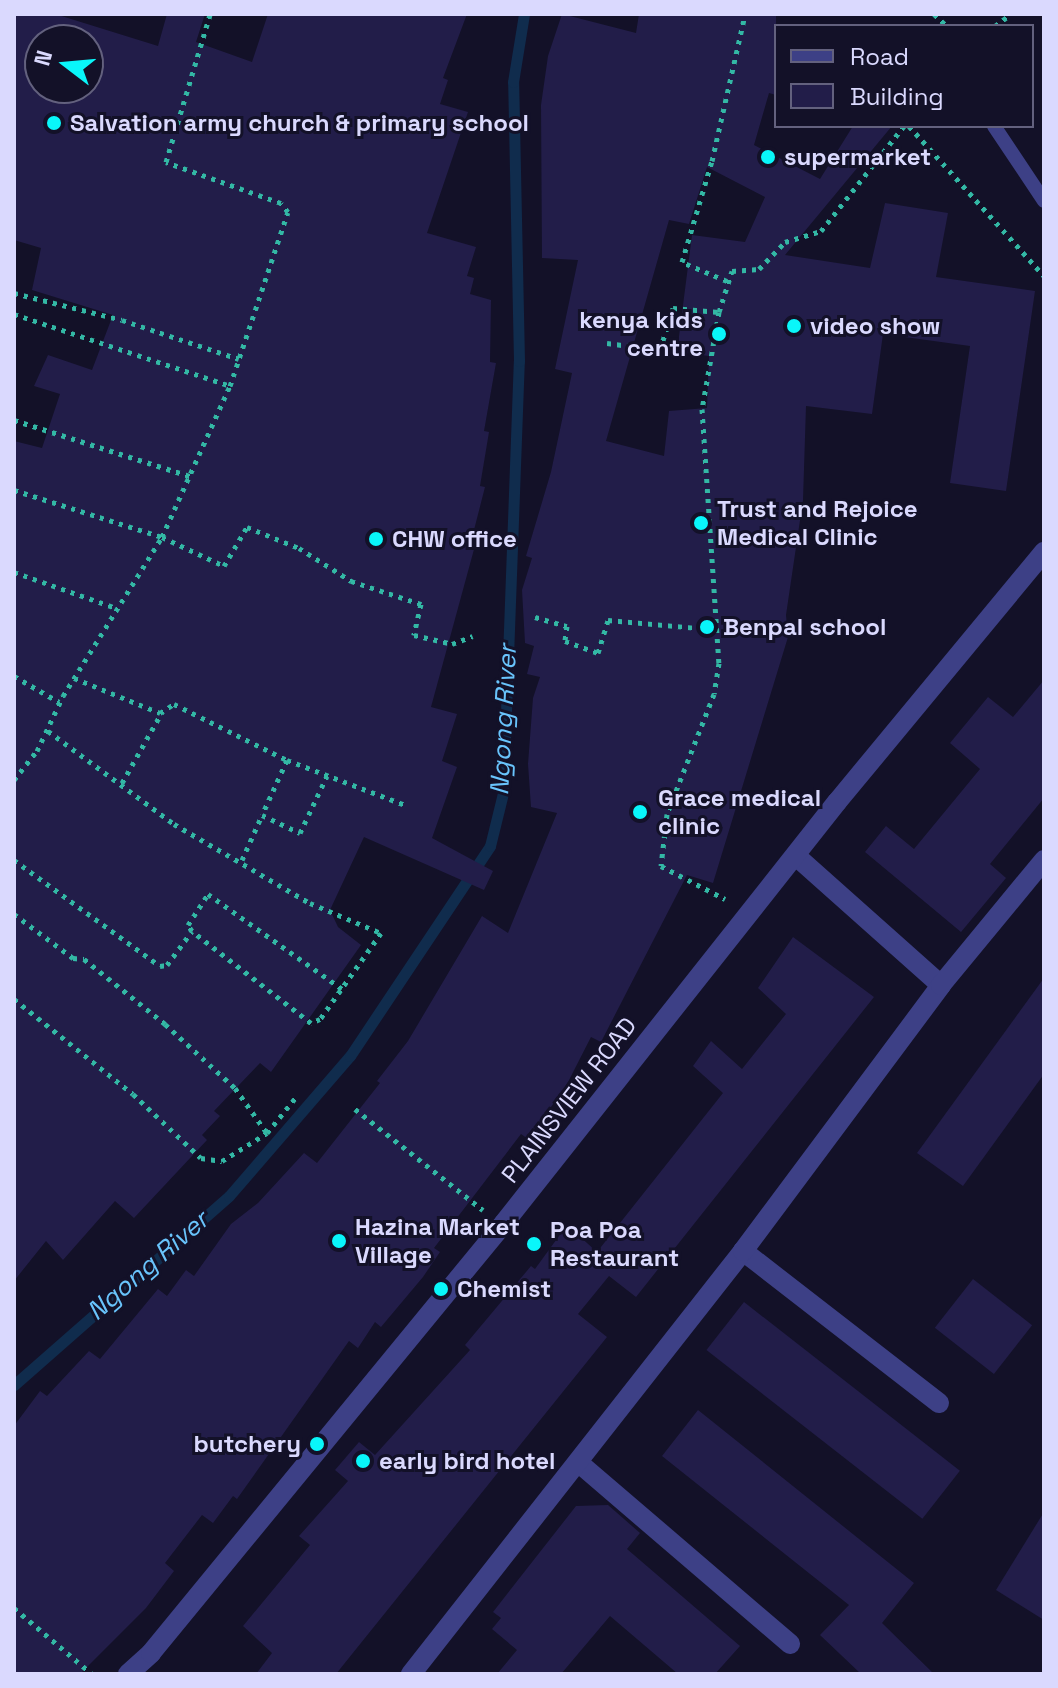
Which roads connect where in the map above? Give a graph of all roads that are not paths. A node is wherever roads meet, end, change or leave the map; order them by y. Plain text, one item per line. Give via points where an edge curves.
1 (995, 128) edge
2 (1044, 201) edge
3 (1044, 552) edge
4 (796, 856) junction
5 (1044, 860) edge
6 (941, 985) junction
7 (743, 1251) junction
8 (939, 1403) dead end
9 (579, 1463) junction
10 (790, 1644) dead end
11 (128, 1674) edge
12 (411, 1674) edge

1 - 2 lane
3 - 4 street, PLAINSVIEW ROAD
4 - 6 street
4 - 11 street, PLAINSVIEW ROAD via 504,1223 151,1653
5 - 6 street
6 - 7 street
7 - 8 street
7 - 9 street
9 - 10 street
9 - 12 street

